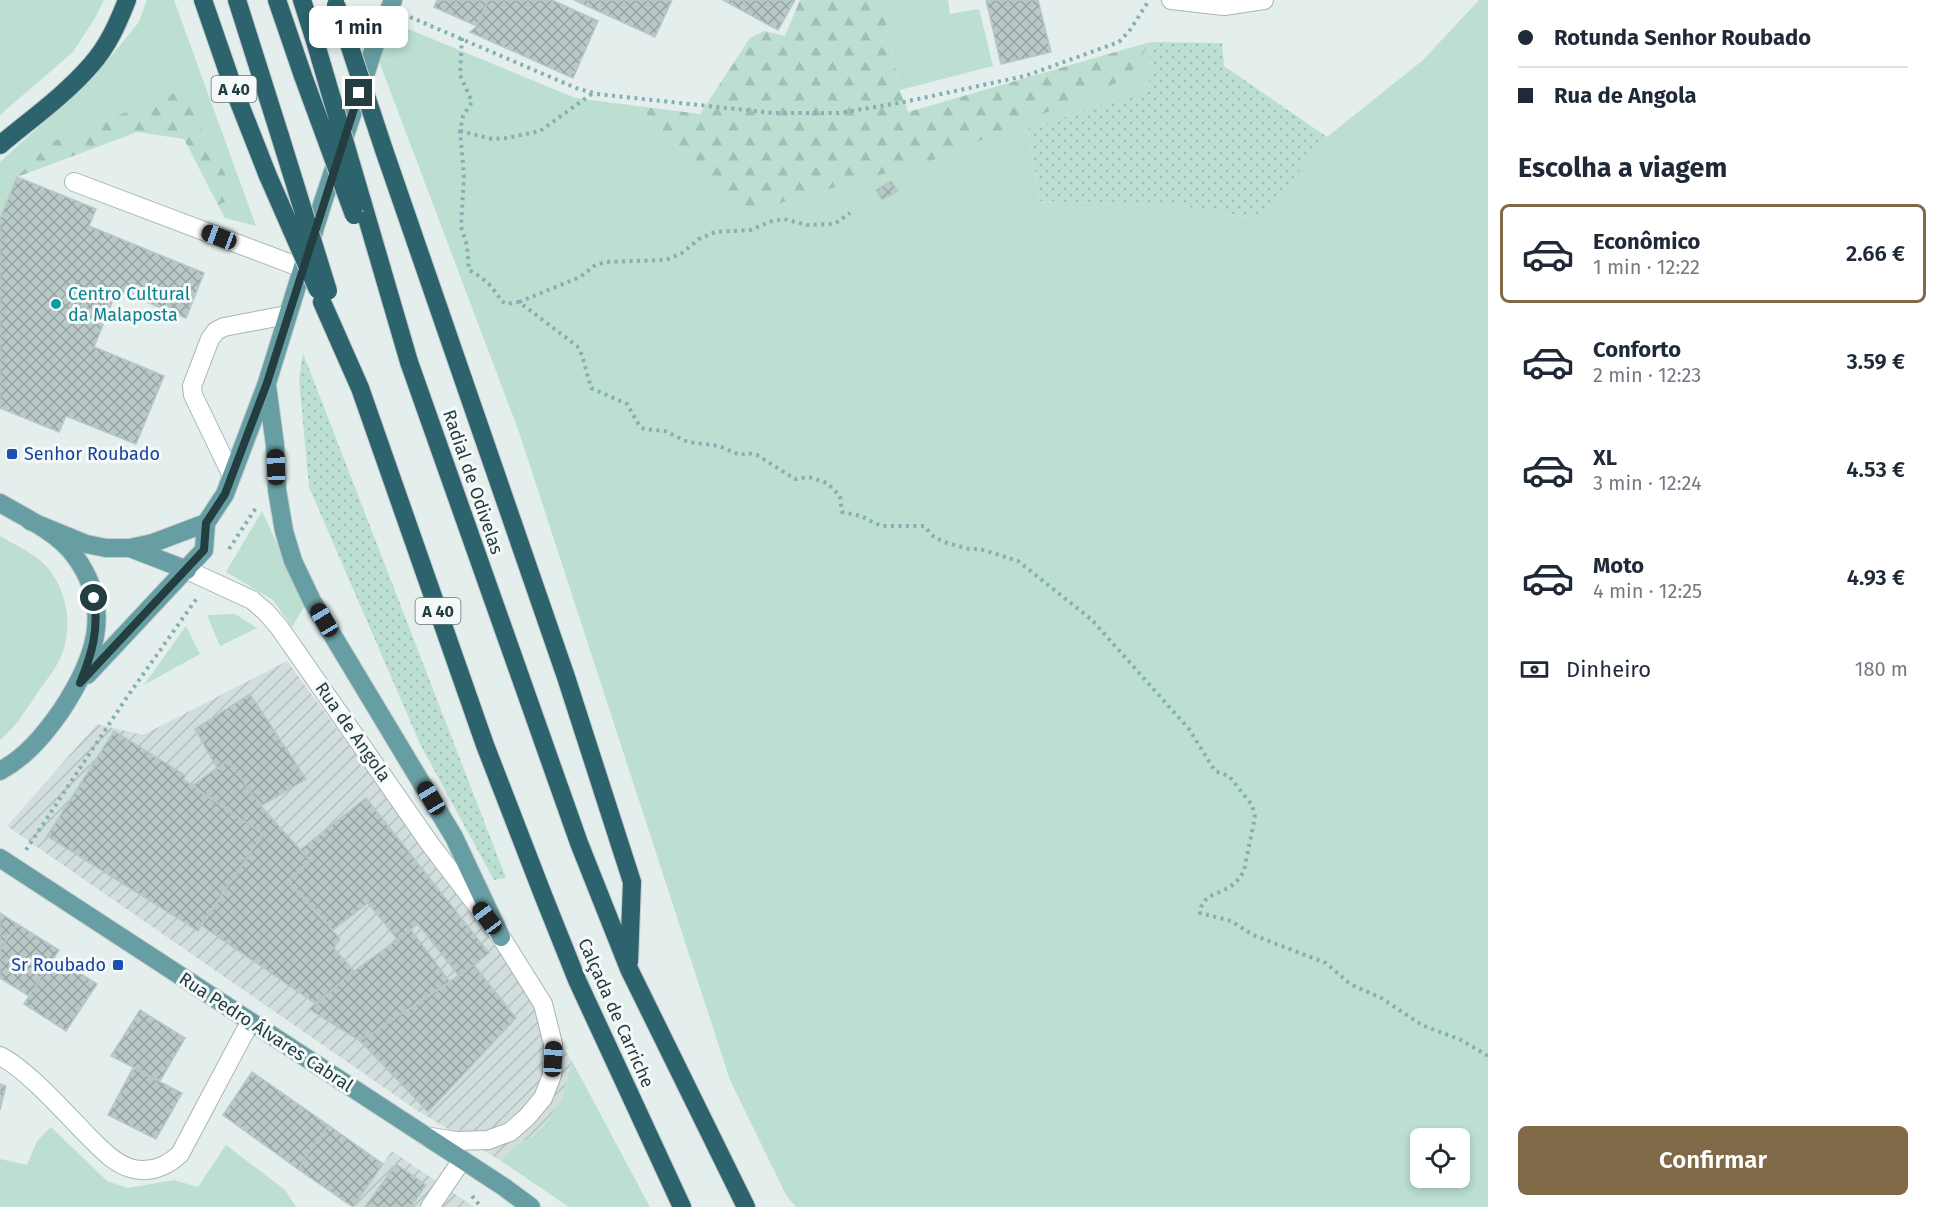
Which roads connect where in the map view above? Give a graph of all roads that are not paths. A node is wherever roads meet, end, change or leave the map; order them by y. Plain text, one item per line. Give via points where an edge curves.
1 (127, 0) edge
2 (203, 0) edge
3 (237, 0) edge
4 (277, 0) edge
5 (302, 0) edge
6 (1171, 0) edge
7 (1264, 0) edge
8 (336, 2) edge
9 (392, 4) edge
10 (0, 145) edge
11 (74, 183) dead end
12 (358, 208) junction
13 (302, 268) junction
14 (326, 296) junction
15 (287, 315) junction
16 (267, 383) junction
17 (232, 476) junction
18 (0, 503) edge
19 (30, 521) junction
20 (206, 523) junction
21 (130, 548) junction
22 (187, 570) junction
23 (80, 683) junction
24 (0, 771) edge
25 (0, 858) edge
26 (501, 937) junction
27 (629, 969) junction
28 (250, 1022) junction
29 (0, 1056) edge
30 (425, 1136) junction
31 (462, 1160) junction
32 (504, 1187) junction
33 (430, 1207) edge
34 (522, 1207) edge
35 (531, 1207) edge
36 (682, 1207) edge
37 (746, 1207) edge

1 - 10 highway via 111,37 92,64
2 - 14 highway, A 40, bridge via 268,176
3 - 14 highway, bridge
4 - 12 highway, bridge via 303,76
5 - 12 highway, bridge
6 - 7 street via 1224,6
8 - 27 highway, bridge via 632,882
9 - 13 main road
11 - 13 street
12 - 27 highway, Radial de Odivelas via 564,803
13 - 15 main road
14 - 36 highway, Calçada de Carriche / A 40 via 518,833 577,980
15 - 16 main road
15 - 17 street via 216,332 192,386 196,405
16 - 17 main road
16 - 26 main road via 277,490 293,561 312,601 454,837
17 - 20 main road
18 - 19 main road
19 - 21 main road via 86,544
19 - 23 main road via 74,555 94,598 96,635
20 - 21 main road
20 - 22 main road via 204,550
21 - 22 main road
22 - 23 main road
22 - 26 street, Rua de Angola via 252,600 273,619 430,844
23 - 24 main road via 32,748
25 - 28 main road, Rua Pedro Álvares Cabral
26 - 30 street, Rua de Angola via 543,1004 554,1044 552,1075 543,1098 510,1132 488,1140 456,1141
27 - 37 highway, Calçada de Carriche
28 - 29 street via 180,1154 168,1165 154,1169 140,1170 117,1162 27,1076
28 - 30 main road, Rua Pedro Álvares Cabral
30 - 31 main road, Rua Pedro Álvares Cabral
31 - 32 main road, Rua Pedro Álvares Cabral
31 - 33 street
32 - 34 street
32 - 35 main road, Rua Pedro Álvares Cabral

